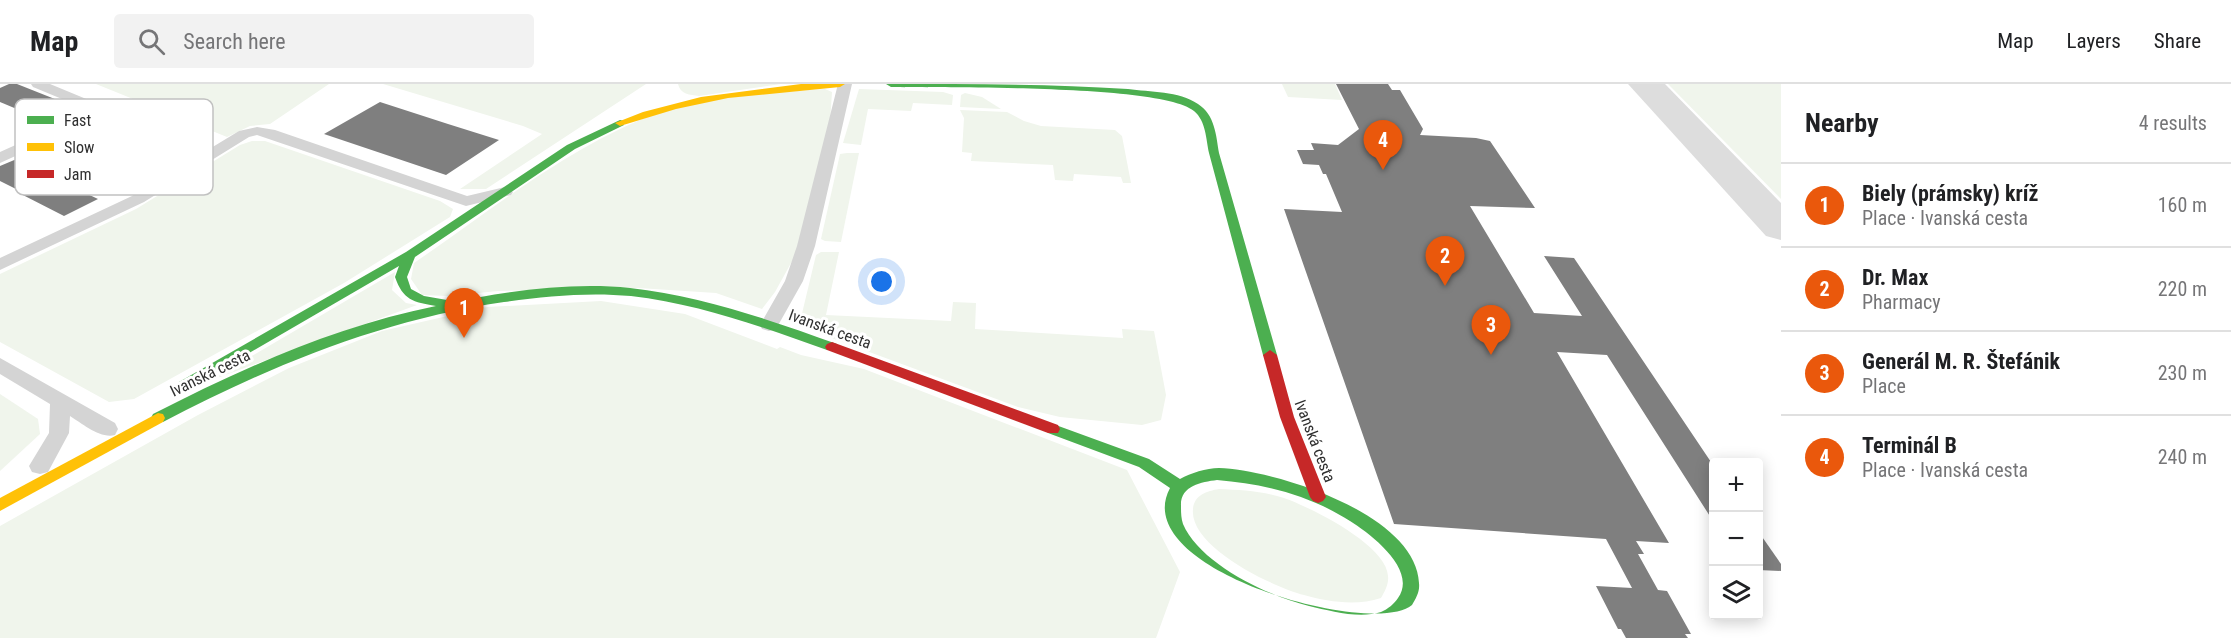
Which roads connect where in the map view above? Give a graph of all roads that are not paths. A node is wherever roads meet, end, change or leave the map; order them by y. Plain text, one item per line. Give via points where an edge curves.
1 (38, 84) edge
2 (840, 84) edge
3 (845, 84) edge
4 (891, 84) edge
5 (74, 99) edge
6 (15, 151) edge
7 (213, 153) edge
8 (0, 158) edge
9 (505, 192) joint
10 (144, 195) edge
11 (467, 209) junction
12 (410, 255) junction
13 (0, 265) edge
14 (448, 304) junction
15 (769, 324) junction
16 (0, 365) edge
17 (170, 393) dead end
18 (60, 401) junction
19 (114, 426) joint
20 (92, 446) junction
21 (60, 455) dead end
22 (35, 468) joint
23 (1180, 487) junction
24 (1318, 496) junction
25 (0, 505) edge

1 - 5 street
2 - 9 street via 753,90 683,102 588,137
3 - 15 street via 806,246 794,281
4 - 24 street, Ivanská cesta via 1106,89 1177,99 1202,113 1282,403
6 - 8 street
7 - 11 street via 257,131 270,133
9 - 11 street
10 - 13 street
11 - 12 street, Ivanská cesta
12 - 14 street, Ivanská cesta via 401,270 404,289 418,299
12 - 17 street, Ivanská cesta
14 - 15 street, Ivanská cesta via 538,293 627,292 695,303
14 - 20 street, Ivanská cesta via 380,320 310,345
15 - 23 street, Ivanská cesta via 1143,463
16 - 18 street
18 - 19 street
18 - 22 street via 59,433
19 - 20 street
20 - 25 street, Ivanská cesta
21 - 22 street
23 - 24 street, Ivanská cesta via 1205,475 1235,475 1279,482
23 - 24 street, Ivanská cesta via 1172,503 1179,533 1199,555 1234,582 1275,603 1326,617 1372,621 1397,614 1407,603 1411,581 1408,567 1390,544 1355,517

